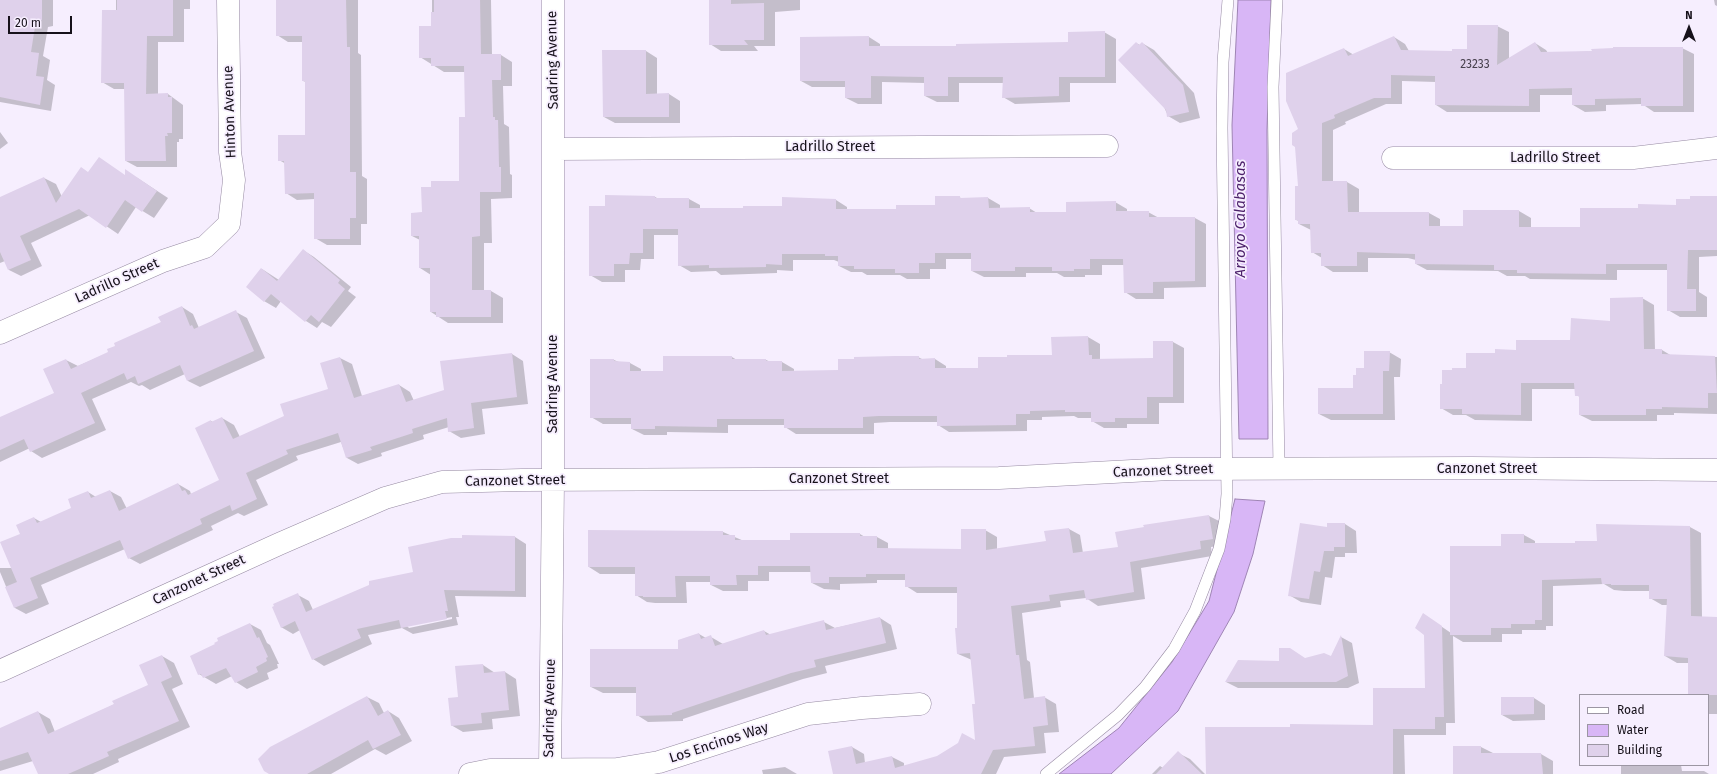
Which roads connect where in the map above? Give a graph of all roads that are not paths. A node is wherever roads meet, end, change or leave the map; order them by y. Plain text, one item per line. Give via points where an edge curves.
1 (228, 0) edge
2 (553, 0) edge
3 (1228, 0) edge
4 (1277, 0) edge
5 (1107, 146) dead end
6 (1717, 148) edge
7 (554, 149) junction
8 (1392, 158) dead end
9 (229, 224) joint
10 (0, 332) edge
11 (1227, 469) junction
12 (1279, 469) junction
13 (1717, 470) edge
14 (553, 481) junction
15 (0, 671) edge
16 (920, 704) dead end
17 (550, 769) junction
18 (470, 774) edge
19 (1046, 774) edge

1 - 9 street, Hinton Avenue via 230,152 234,180
2 - 7 street, Sadring Avenue
3 - 11 lane via 1223,62 1222,128
4 - 12 lane via 1273,87
5 - 7 street, Ladrillo Street
6 - 8 street, Ladrillo Street via 1633,158
7 - 14 street, Sadring Avenue
9 - 10 street, Ladrillo Street via 205,247 163,261
11 - 12 street, Canzonet Street
11 - 14 street, Canzonet Street via 1170,469 999,478
11 - 19 lane via 1227,500 1220,549 1195,611 1174,649 1146,687 1118,715
12 - 13 street, Canzonet Street
14 - 15 street, Canzonet Street via 442,482 385,498
14 - 17 street, Sadring Avenue
16 - 17 street, Los Encinos Way via 808,714 659,762 617,769
17 - 18 street, Los Encinos Way via 490,770

